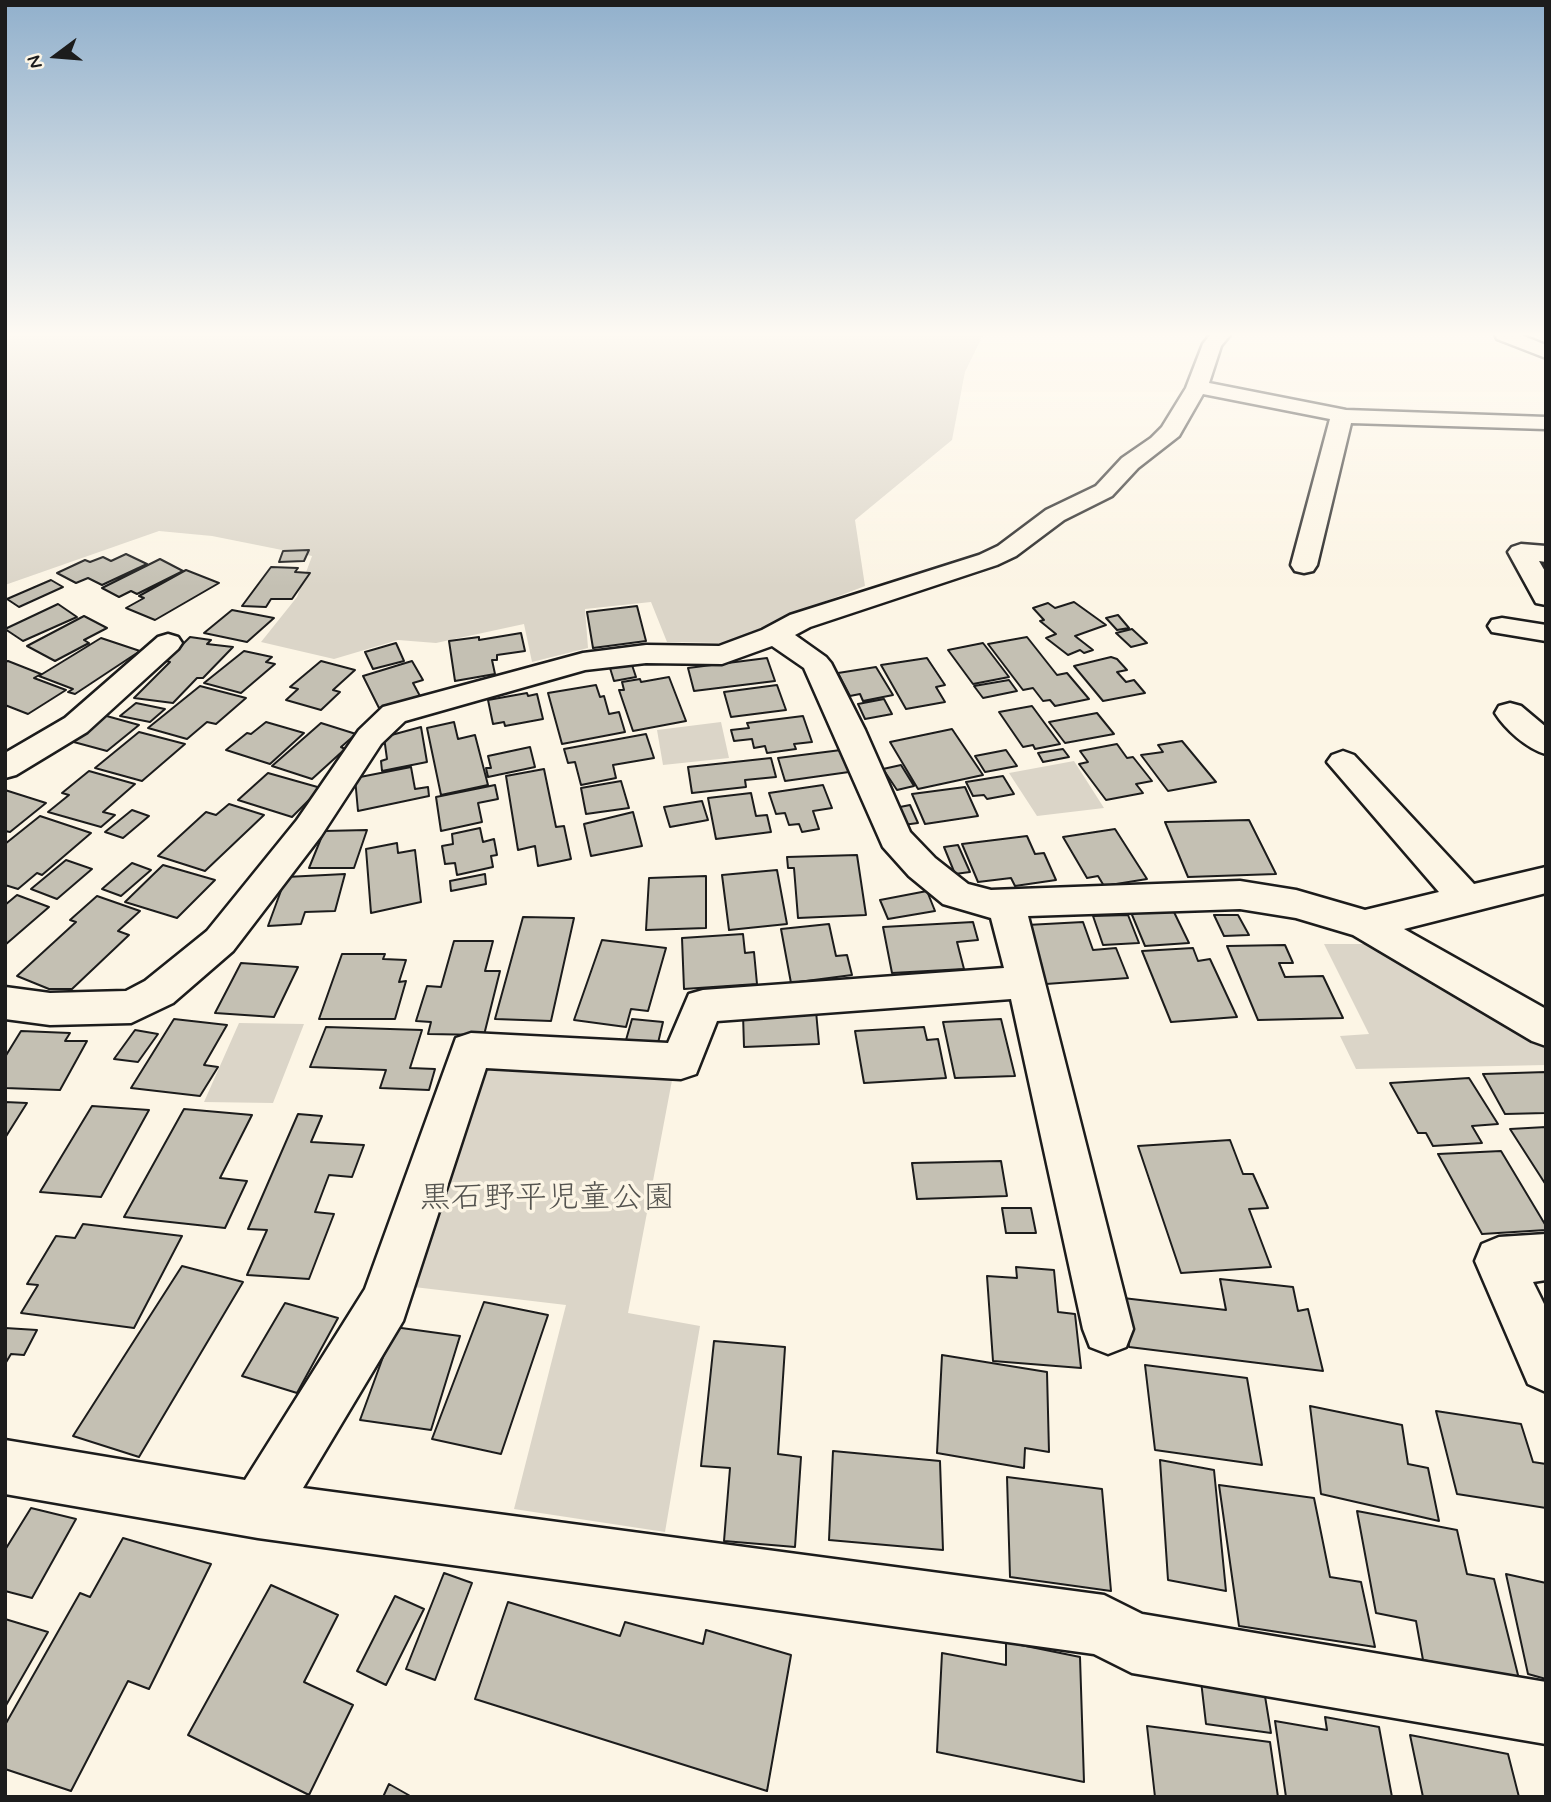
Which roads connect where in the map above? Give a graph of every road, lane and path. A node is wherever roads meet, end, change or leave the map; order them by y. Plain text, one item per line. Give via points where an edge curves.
1 (1178, 419) edge
2 (1341, 419) edge
3 (1446, 419) edge
4 (1546, 423) edge
5 (1546, 554) edge
6 (1304, 565) dead end
7 (1546, 597) edge
8 (1502, 626) dead end
9 (1546, 633) edge
10 (774, 635) junction
11 (168, 643) dead end
12 (1510, 713) dead end
13 (1546, 744) edge
14 (1343, 762) dead end
15 (5, 767) edge
16 (1546, 880) edge
17 (1466, 899) junction
18 (1006, 904) junction
19 (1365, 924) junction
20 (1027, 982) junction
21 (5, 1003) edge
22 (1546, 1030) edge
23 (1546, 1256) edge
24 (1108, 1329) dead end
25 (1546, 1366) edge
26 (5, 1467) edge
27 (258, 1510) junction
28 (1546, 1713) edge

1 - 10 street via 1159,443 1130,463 1104,491 1055,515 1006,551 800,621
2 - 6 street
3 - 4 street
5 - 7 street via 1521,552
8 - 9 street
10 - 18 street via 816,663 895,838 956,894
10 - 21 street via 722,654 646,653 583,662 394,713 370,737 309,828 220,941 159,992 131,1007 50,1009
11 - 15 street via 76,724
12 - 13 street
14 - 17 street
16 - 17 street
17 - 19 street
18 - 19 street via 1240,895 1296,904
18 - 20 street
19 - 22 street
20 - 24 street
20 - 27 street via 703,1006 681,1061 471,1050 385,1303
23 - 25 street via 1499,1261
26 - 27 street
27 - 28 street via 1104,1625 1132,1643

